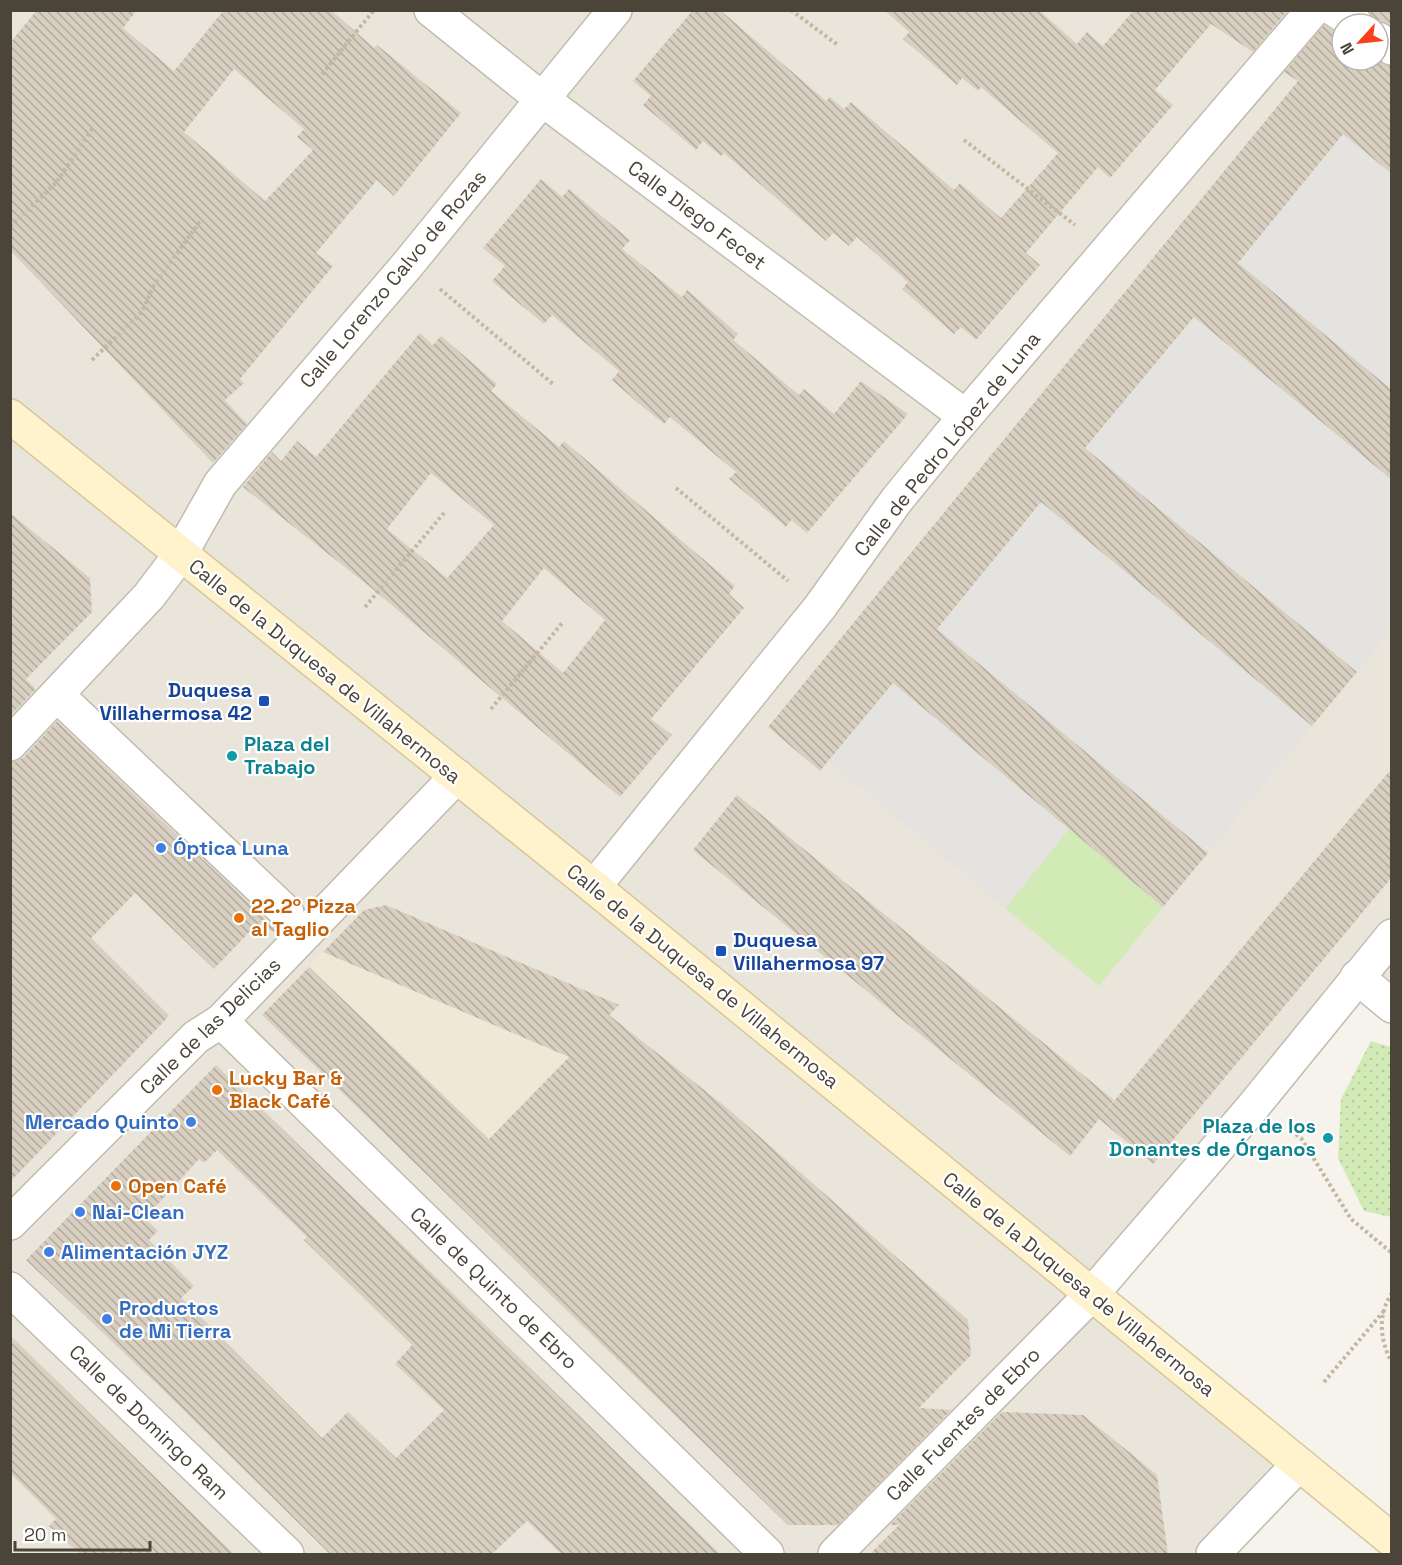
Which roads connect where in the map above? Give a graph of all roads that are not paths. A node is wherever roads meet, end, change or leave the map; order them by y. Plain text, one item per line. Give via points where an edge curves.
1 (431, 10) edge
2 (615, 10) edge
3 (1313, 10) edge
4 (542, 99) junction
5 (10, 416) edge
6 (965, 416) junction
7 (180, 555) junction
8 (57, 695) junction
9 (10, 744) edge
10 (457, 776) junction
11 (594, 887) junction
12 (287, 913) dead end
13 (1392, 936) edge
14 (1357, 977) junction
15 (1392, 1006) edge
16 (221, 1022) junction
17 (10, 1223) edge
18 (10, 1289) edge
19 (1092, 1294) junction
20 (1298, 1465) junction
21 (1392, 1540) edge
22 (287, 1554) edge
23 (767, 1554) edge
24 (835, 1554) edge
25 (1213, 1554) edge

1 - 4 street, Calle Diego Fecet
2 - 4 street, Calle Lorenzo Calvo de Rozas
3 - 6 street, Calle de Pedro López de Luna
4 - 6 street, Calle Diego Fecet
4 - 7 street, Calle Lorenzo Calvo de Rozas via 409,263 220,484
5 - 7 main road, Calle de la Duquesa de Villahermosa
6 - 11 street, Calle de Pedro López de Luna via 896,501 820,607
7 - 8 street, Calle Lorenzo Calvo de Rozas via 149,596
7 - 10 main road, Calle de la Duquesa de Villahermosa
8 - 9 street, Calle Lorenzo Calvo de Rozas
8 - 12 street
10 - 11 main road, Calle de la Duquesa de Villahermosa
10 - 16 street, Calle de las Delicias
11 - 19 main road, Calle de la Duquesa de Villahermosa
13 - 14 street, Calle Fuentes de Ebro
14 - 15 street
14 - 19 street, Calle Fuentes de Ebro via 1252,1108
16 - 17 street, Calle de las Delicias via 196,1038
16 - 23 street, Calle de Quinto de Ebro
18 - 22 street, Calle de Domingo Ram
19 - 20 main road, Calle de la Duquesa de Villahermosa
19 - 24 street, Calle Fuentes de Ebro
20 - 21 main road, Calle de la Duquesa de Villahermosa
20 - 25 street

